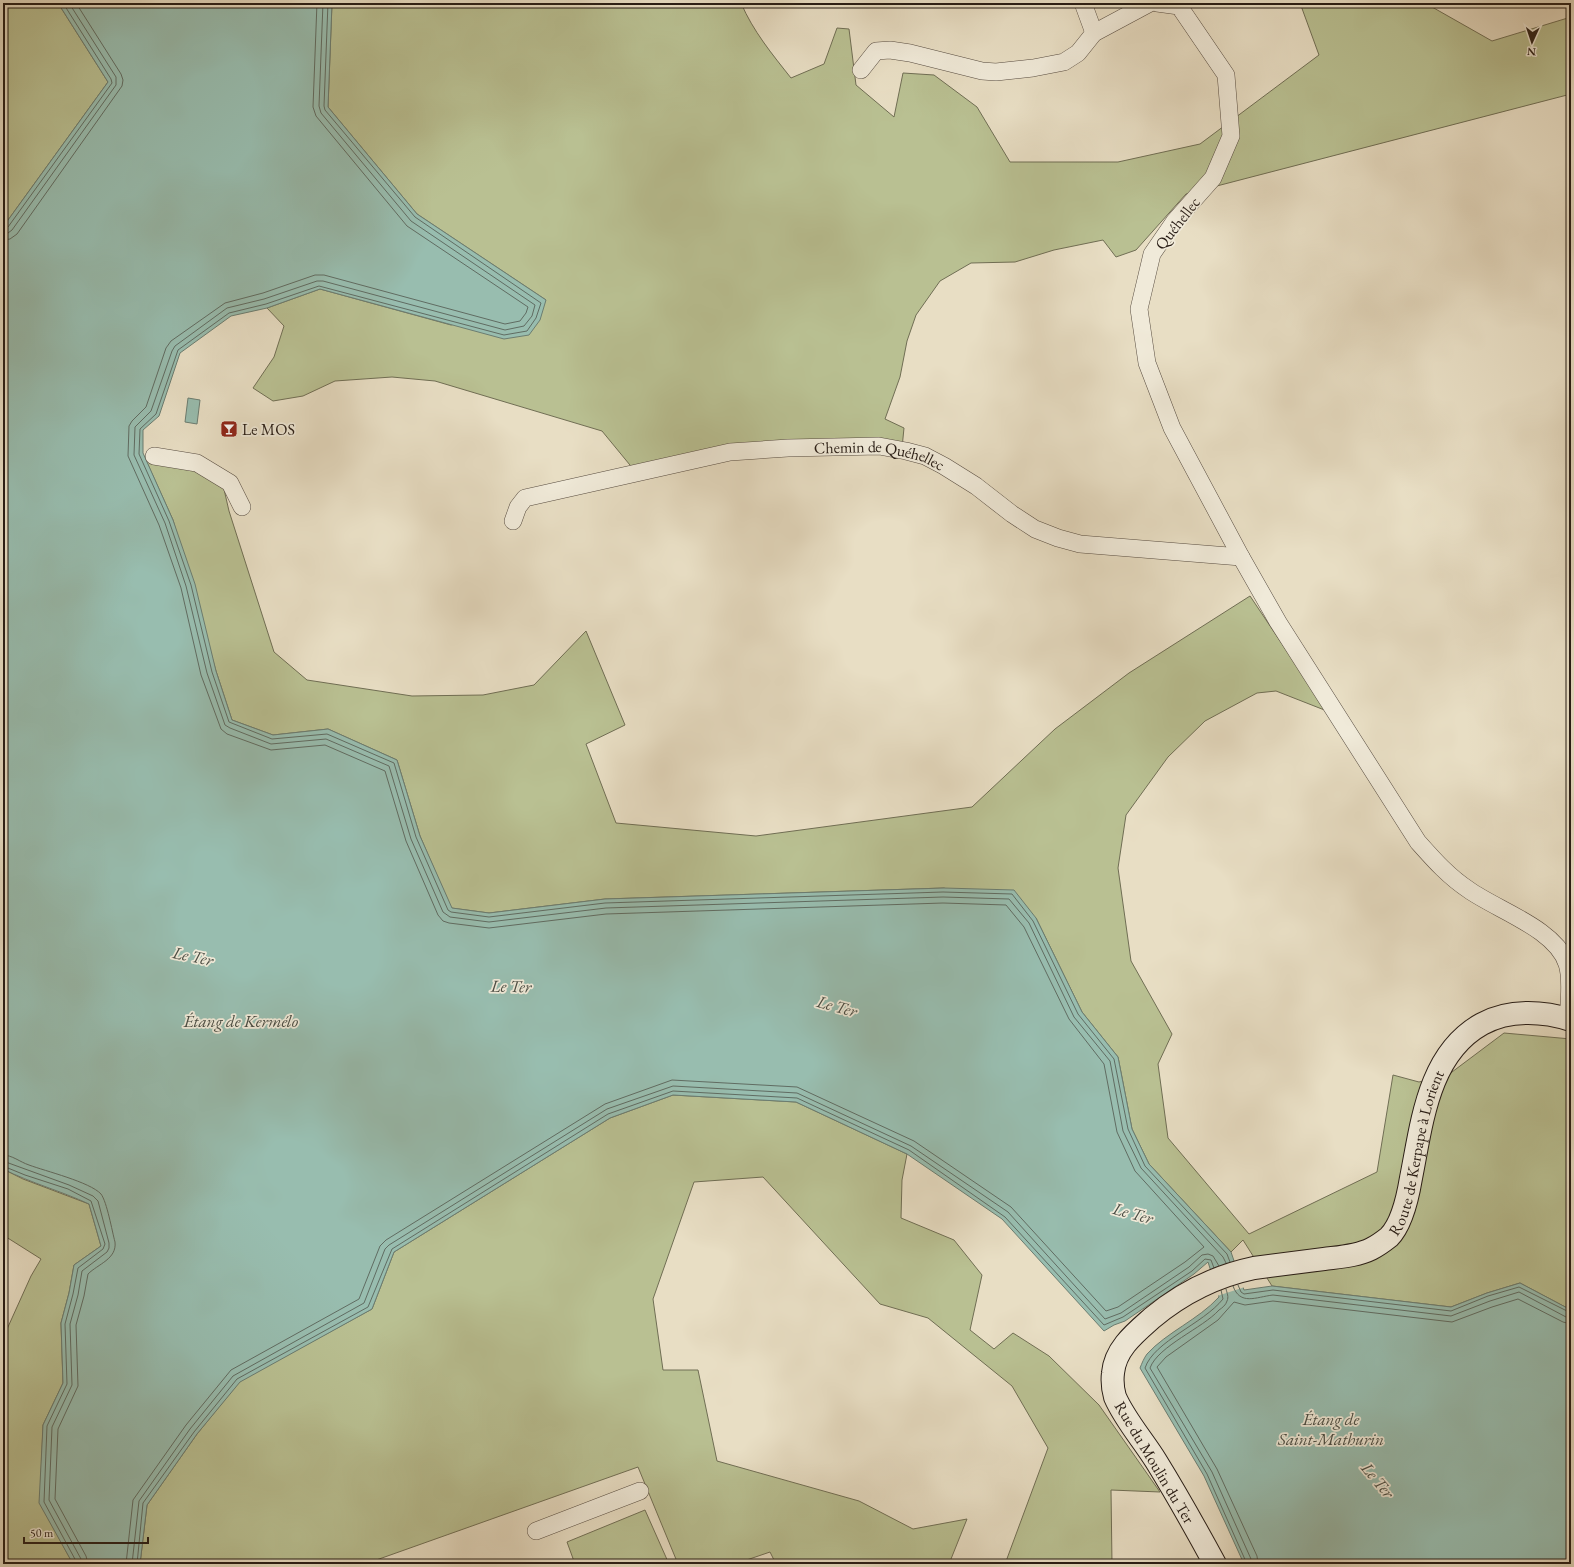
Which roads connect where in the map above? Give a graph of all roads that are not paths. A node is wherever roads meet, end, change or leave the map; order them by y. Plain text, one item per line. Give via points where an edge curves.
1 (1084, 3) edge
2 (1150, 3) edge
3 (1157, 3) edge
4 (1094, 33) junction
5 (861, 70) dead end
6 (154, 456) dead end
7 (242, 507) dead end
8 (513, 521) dead end
9 (1241, 557) junction
10 (1570, 1020) edge
11 (1209, 1281) joint
12 (640, 1491) dead end
13 (536, 1531) dead end
14 (1214, 1564) edge

1 - 4 street
2 - 4 street
3 - 9 street, Quéhellec via 1179,6 1226,75 1231,136 1213,178 1174,222 1152,254 1139,309 1147,362 1172,428
4 - 5 street via 1078,53 1064,62 1033,68 982,71 890,50 876,51
6 - 7 street via 197,463 230,483
8 - 9 street, Chemin de Quéhellec via 518,507 525,498 730,452 879,446 925,456 976,486 1036,529 1058,538 1080,544
9 - 10 street, Quéhellec via 1278,622 1418,842 1445,872 1469,891 1538,930 1561,951 1568,965
10 - 11 street, Route de Kerpape à Lorient via 1540,1013 1504,1015 1473,1029 1458,1042 1447,1056 1434,1084 1424,1115 1409,1193 1401,1217 1389,1236 1371,1249 1352,1255 1241,1271
11 - 14 street, Rue du Moulin du Ter via 1171,1304 1134,1334 1118,1354 1112,1375 1115,1396 1123,1414 1177,1494
12 - 13 street

